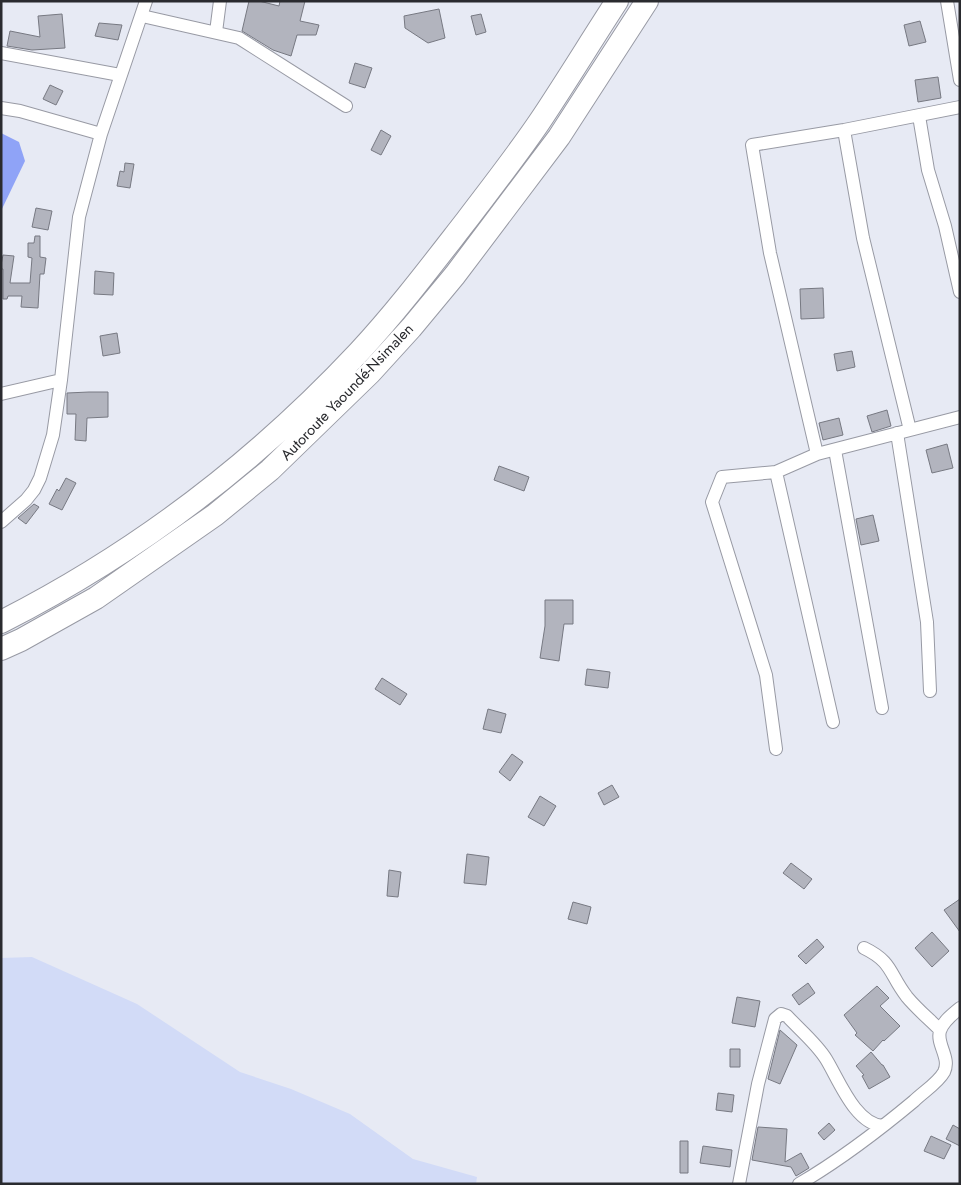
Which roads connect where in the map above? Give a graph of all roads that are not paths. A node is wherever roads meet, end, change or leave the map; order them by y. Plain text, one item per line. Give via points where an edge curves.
1 (146, 1) edge
2 (220, 1) edge
3 (617, 1) edge
4 (647, 1) edge
5 (947, 1) edge
6 (142, 16) junction
7 (216, 32) junction
8 (1, 53) edge
9 (120, 75) junction
10 (960, 80) edge
11 (346, 106) dead end
12 (960, 107) edge
13 (1, 108) edge
14 (919, 116) junction
15 (844, 130) junction
16 (101, 134) junction
17 (957, 267) edge
18 (960, 292) edge
19 (62, 380) junction
20 (1, 394) edge
21 (960, 417) edge
22 (903, 432) junction
23 (836, 450) junction
24 (816, 454) junction
25 (776, 472) junction
26 (1, 522) edge
27 (1, 622) edge
28 (1, 649) edge
29 (930, 691) dead end
30 (882, 708) dead end
31 (833, 722) dead end
32 (776, 750) dead end
33 (864, 948) dead end
34 (960, 1008) edge
35 (940, 1030) junction
36 (883, 1126) junction
37 (739, 1184) edge
38 (800, 1184) edge

1 - 6 street
2 - 7 street
3 - 27 highway, Autoroute Yaoundé-Nsimalen via 533,130 416,286 359,352 238,467 179,512 113,559
4 - 28 highway, Autoroute Yaoundé-Nsimalen via 559,138 455,275 370,374 270,470 215,515 96,598
5 - 10 street
6 - 7 street
6 - 9 street
7 - 11 street via 240,38
8 - 9 street
9 - 16 street
12 - 14 street
13 - 16 street
14 - 15 street
14 - 17 street via 928,170
15 - 22 street
15 - 24 street via 752,145 770,253
16 - 19 street via 80,217
17 - 18 street
19 - 20 street
19 - 26 street via 53,435 40,478 26,500
21 - 22 street
22 - 23 street
22 - 29 street via 927,622
23 - 24 street
23 - 30 street
24 - 25 street
25 - 31 street
25 - 32 street via 722,477 712,502 766,675
33 - 35 street via 886,962 906,996
34 - 35 street
35 - 36 street via 945,1061 943,1073
36 - 37 street via 868,1121 850,1101 825,1057 787,1016 781,1014 775,1019 758,1084
36 - 38 street

